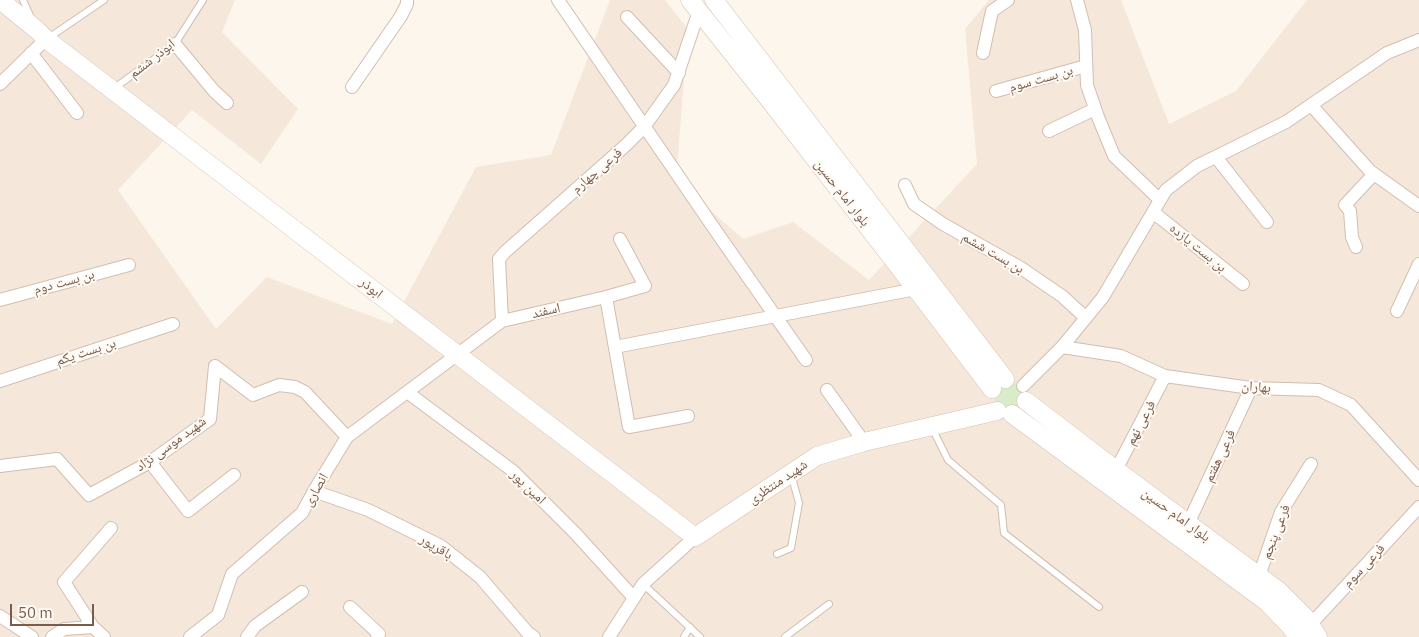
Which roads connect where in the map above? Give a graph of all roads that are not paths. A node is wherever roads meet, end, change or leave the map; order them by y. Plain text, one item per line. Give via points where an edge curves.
1 (0, 0) edge
2 (23, 0) edge
3 (104, 0) edge
4 (203, 0) edge
5 (407, 0) edge
6 (558, 0) edge
7 (1008, 0) edge
8 (1077, 0) edge
9 (722, 3) edge
10 (695, 6) edge
11 (627, 17) dead end
12 (41, 35) junction
13 (1419, 40) edge
14 (175, 44) junction
15 (31, 53) junction
16 (983, 53) dead end
17 (1086, 66) junction
18 (679, 73) junction
19 (0, 84) edge
20 (352, 87) dead end
21 (112, 90) junction
22 (996, 91) dead end
23 (228, 103) dead end
24 (1311, 105) junction
25 (1095, 108) junction
26 (76, 113) dead end
27 (644, 127) junction
28 (1049, 131) dead end
29 (1216, 156) junction
30 (1374, 174) junction
31 (905, 185) dead end
32 (1160, 200) junction
33 (1419, 206) edge
34 (1153, 212) junction
35 (1267, 222) dead end
36 (620, 239) dead end
37 (1356, 247) dead end
38 (1419, 264) edge
39 (129, 265) dead end
40 (1243, 284) dead end
41 (916, 289) junction
42 (606, 297) junction
43 (0, 300) edge
44 (1397, 310) dead end
45 (776, 316) junction
46 (1086, 318) junction
47 (502, 321) junction
48 (173, 324) dead end
49 (615, 347) junction
50 (1062, 347) junction
51 (457, 355) junction
52 (806, 360) dead end
53 (1166, 376) junction
54 (0, 381) edge
55 (999, 384) junction
56 (1250, 388) junction
57 (827, 390) dead end
58 (408, 392) junction
59 (1024, 394) junction
60 (1005, 412) junction
61 (688, 416) dead end
62 (932, 426) junction
63 (347, 437) junction
64 (864, 442) junction
65 (150, 462) junction
66 (1311, 464) dead end
67 (0, 466) edge
68 (1116, 470) junction
69 (791, 473) junction
70 (234, 475) dead end
71 (1419, 480) edge
72 (314, 491) junction
73 (1419, 507) edge
74 (1188, 524) junction
75 (111, 528) dead end
76 (695, 537) junction
77 (777, 554) dead end
78 (1259, 576) junction
79 (643, 584) junction
80 (302, 592) dead end
81 (634, 598) junction
82 (829, 604) dead end
83 (350, 607) dead end
84 (1099, 607) dead end
85 (0, 616) edge
86 (94, 627) junction
87 (690, 627) junction
88 (1309, 633) edge
89 (32, 637) edge
90 (52, 637) edge
91 (104, 637) edge
92 (190, 637) edge
93 (247, 637) edge
94 (377, 637) edge
95 (534, 637) edge
96 (609, 637) edge
97 (684, 637) edge
98 (700, 637) edge
99 (785, 637) edge

1 - 12 street, ابوذر
2 - 12 lane
3 - 12 lane
4 - 14 lane, ابوذر ششم
5 - 20 street via 401,16
6 - 27 street
7 - 16 street via 992,11
8 - 17 street via 1086,30
9 - 55 street, بلوار امام حسین
10 - 18 street, فرعی چهارم
10 - 41 street, بلوار امام حسین
11 - 18 street
12 - 15 street
12 - 21 street, ابوذر
13 - 24 street via 1387,53
14 - 21 lane, ابوذر ششم
14 - 23 street
15 - 19 street
15 - 26 street
17 - 22 street, بن بست سوم
17 - 25 street via 1087,84
18 - 27 street, فرعی چهارم
21 - 51 street, ابوذر
24 - 29 street via 1286,122
24 - 30 street
25 - 28 street
25 - 32 street via 1114,156
27 - 45 street
27 - 47 street, فرعی چهارم via 499,259
29 - 32 street via 1166,190
29 - 35 street
30 - 33 street
30 - 37 street via 1345,204 1350,211
31 - 46 street, بن بست ششم via 914,204 1021,268 1062,296
32 - 34 street
34 - 40 street, بن بست یازده
34 - 46 street via 1103,297
36 - 42 street, اسفند via 645,286
38 - 44 street
39 - 43 street, بن بست دوم
41 - 45 street
41 - 55 street, بلوار امام حسین
42 - 47 street, اسفند
42 - 49 street
45 - 49 street
45 - 52 street
46 - 50 street
47 - 51 street, اسفند
48 - 54 street, بن بست یکم
49 - 61 street via 630,427
50 - 53 street, بهاران via 1121,356
50 - 59 street
51 - 58 street, انصاری
51 - 76 street, ابوذر
53 - 56 street, بهاران
53 - 68 street, فرعی نهم
55 - 59 street via 1015,380
55 - 60 street via 990,395 991,401
56 - 71 street, بهاران via 1319,390 1351,404
56 - 74 street, فرعی هفتم
57 - 64 street
58 - 63 street, انصاری
58 - 81 street, امین پور via 513,471
59 - 60 street via 1021,410
59 - 68 street, بلوار امام حسین
60 - 62 street, شهید منتظری
60 - 88 street, بلوار امام حسین via 1267,602 1290,626
62 - 64 street, شهید منتظری
62 - 84 lane via 948,460 1001,505 1004,533
63 - 65 street, شهید موسی نژاد via 305,392 295,386 279,385 253,395 215,366 210,419
63 - 72 street, انصاری
64 - 69 street, شهید منتظری via 817,456
65 - 67 street, شهید موسی نژاد via 89,495 57,459
65 - 70 street via 188,511
66 - 78 street, فرعی پنجم via 1280,512
68 - 74 street, بلوار امام حسین
69 - 76 street, شهید منتظری
69 - 77 lane via 799,503 791,548
72 - 92 street, انصاری via 302,513 232,574 218,615
72 - 95 street, باقرپور via 368,510 441,546 480,577
73 - 88 street, فرعی سوم
74 - 78 street, بلوار امام حسین
75 - 86 street via 64,582
76 - 79 street, شهید منتظری
78 - 88 street, بلوار امام حسین via 1305,618
79 - 81 street, شهید منتظری
79 - 87 lane
80 - 93 street via 255,626
81 - 96 street, شهید منتظری
82 - 99 lane
83 - 94 street via 379,634
85 - 89 street
86 - 90 street via 64,629
86 - 91 street
87 - 97 lane
87 - 98 lane

